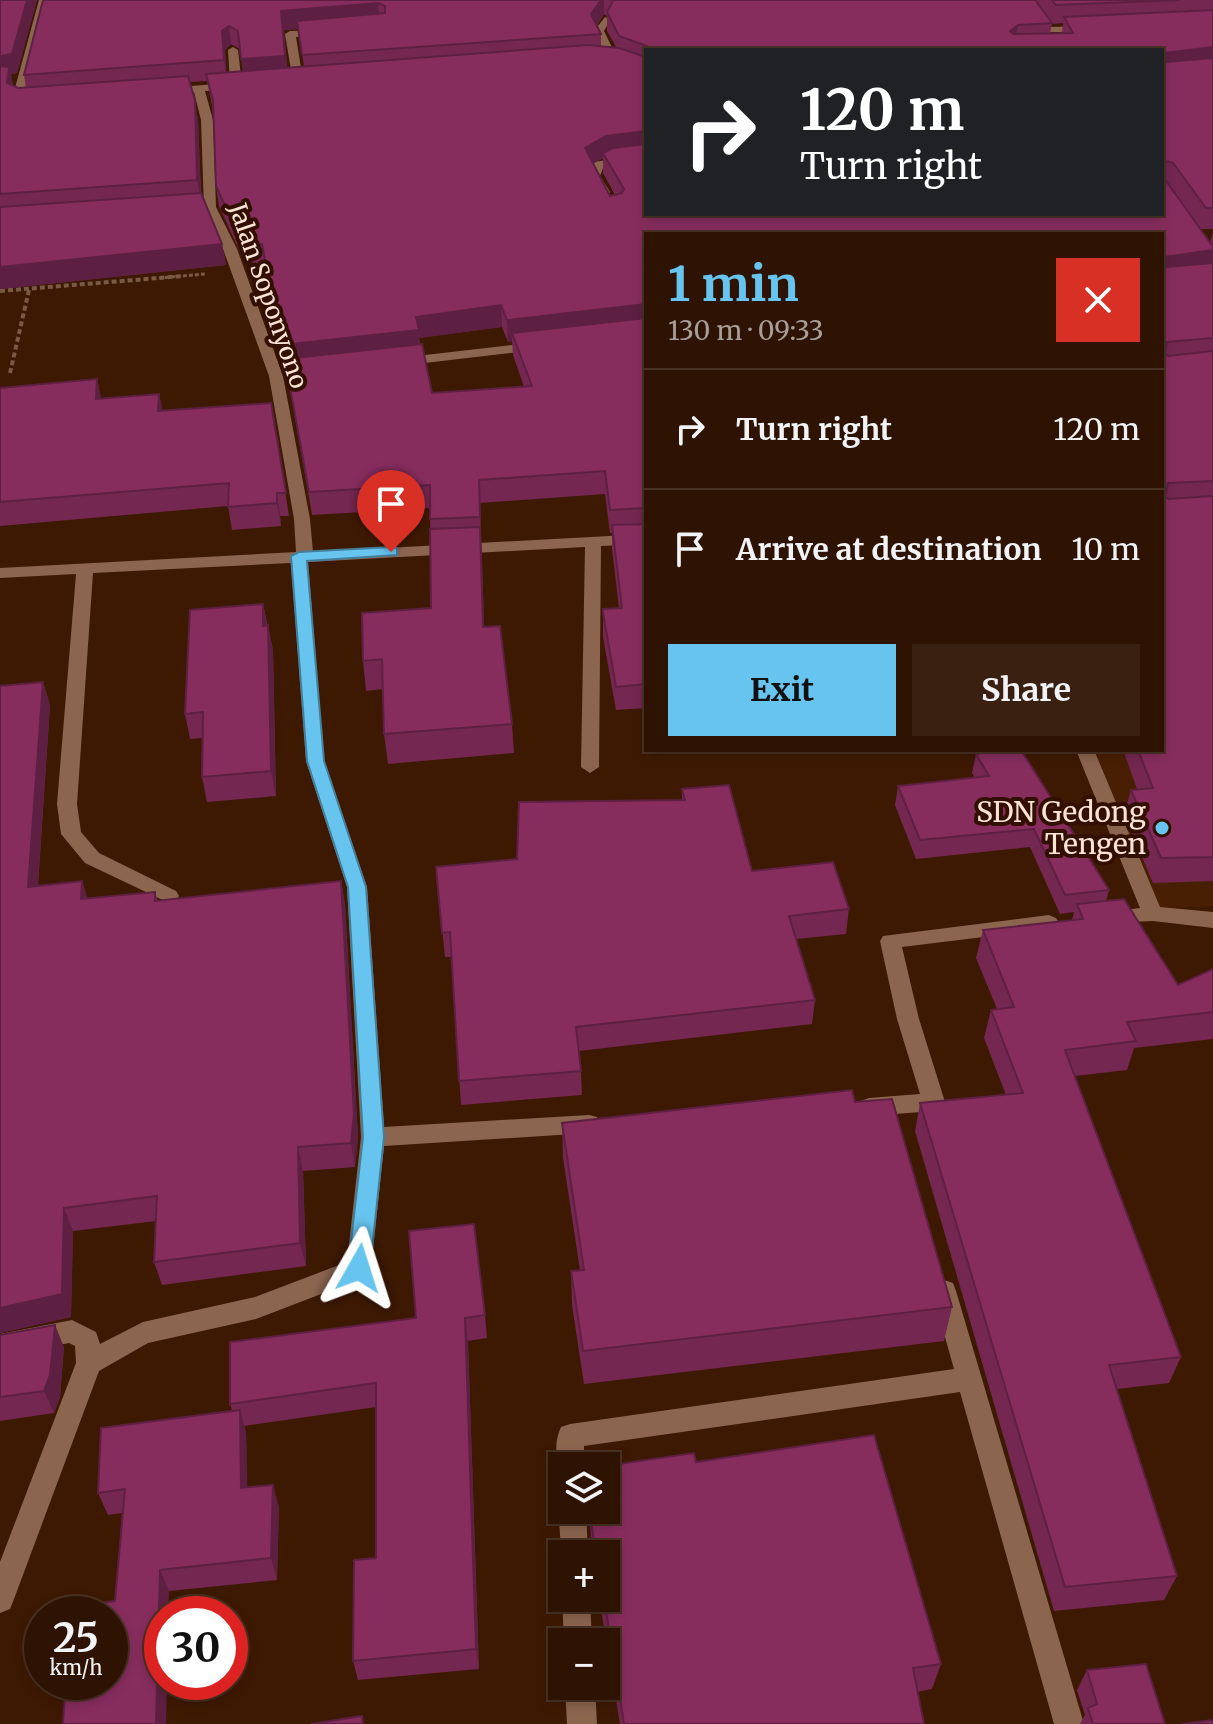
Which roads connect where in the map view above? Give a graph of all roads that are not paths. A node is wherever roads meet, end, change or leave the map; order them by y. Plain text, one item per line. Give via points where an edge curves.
1 (44, 0) edge
2 (605, 20) edge
3 (1109, 28) edge
4 (1048, 30) edge
5 (335, 31) edge
6 (233, 50) edge
7 (596, 58) edge
8 (313, 79) edge
9 (297, 80) junction
10 (282, 81) edge
11 (251, 84) edge
12 (236, 85) junction
13 (199, 89) junction
14 (158, 92) edge
15 (38, 101) edge
16 (644, 158) edge
17 (608, 199) edge
18 (553, 344) edge
19 (384, 363) edge
20 (644, 539) edge
21 (593, 542) junction
22 (302, 556) junction
23 (85, 569) junction
24 (0, 573) edge
25 (1086, 752) edge
26 (590, 767) dead end
27 (169, 896) edge
28 (1153, 914) junction
29 (1213, 920) edge
30 (847, 1109) edge
31 (610, 1123) edge
32 (373, 1137) junction
33 (936, 1261) edge
34 (0, 1345) edge
35 (89, 1363) junction
36 (969, 1379) junction
37 (571, 1452) edge
38 (0, 1599) edge
39 (581, 1700) edge
40 (582, 1724) edge
41 (1069, 1724) edge

1 - 15 street via 17,80 18,101
2 - 7 street via 599,31 617,60
3 - 4 street
5 - 9 street via 290,34
6 - 12 street
8 - 9 street
9 - 10 street
11 - 12 street
12 - 13 street
13 - 14 street
13 - 22 street, Jalan Soponyono via 207,120 203,208 283,375
16 - 17 street via 598,165 594,176
18 - 19 street
20 - 21 street
21 - 22 street
21 - 26 street
22 - 23 street
22 - 32 street, Jalan Soponyono via 315,761 357,887
23 - 24 street
23 - 27 street via 67,804 71,834 92,858
25 - 28 street
28 - 29 street
28 - 30 street via 890,941 934,1102
31 - 32 street
32 - 35 street, Jalan Soponyono via 359,1268 256,1308 143,1333
33 - 36 street
34 - 35 street via 72,1331 87,1340
35 - 38 street
36 - 37 street via 570,1436
36 - 41 street
39 - 40 street

